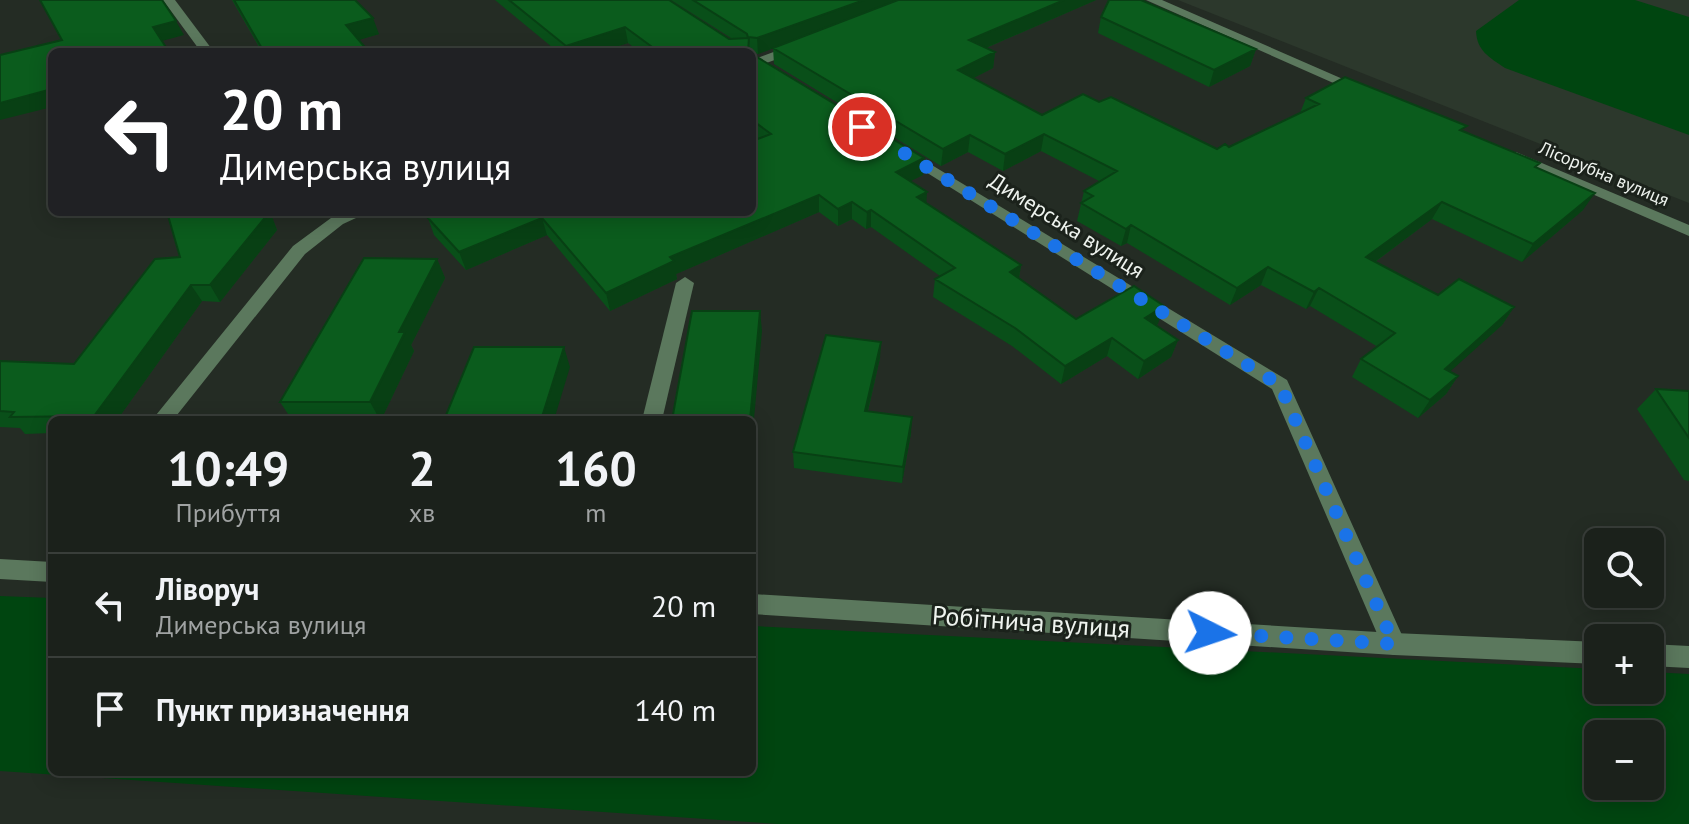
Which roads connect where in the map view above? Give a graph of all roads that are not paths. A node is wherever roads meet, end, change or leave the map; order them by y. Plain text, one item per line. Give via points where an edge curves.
1 (169, 0) edge
2 (1152, 0) edge
3 (814, 42) edge
4 (205, 48) edge
5 (758, 64) edge
6 (1370, 93) edge
7 (892, 145) edge
8 (1500, 150) edge
9 (333, 216) edge
10 (1689, 231) edge
11 (685, 283) dead end
12 (165, 416) edge
13 (653, 416) edge
14 (48, 566) edge
15 (0, 569) edge
16 (756, 604) edge
17 (1394, 644) junction
18 (1584, 652) edge
19 (1664, 656) edge
20 (1689, 657) edge

1 - 4 street
2 - 6 street
3 - 5 street
7 - 17 street, Димерська вулиця via 1280,385
8 - 10 street, Лісорубна вулиця
9 - 12 street via 299,250
11 - 13 street
14 - 15 street
16 - 17 street, Робітнича вулиця
17 - 18 street, Робітнича вулиця
19 - 20 street

